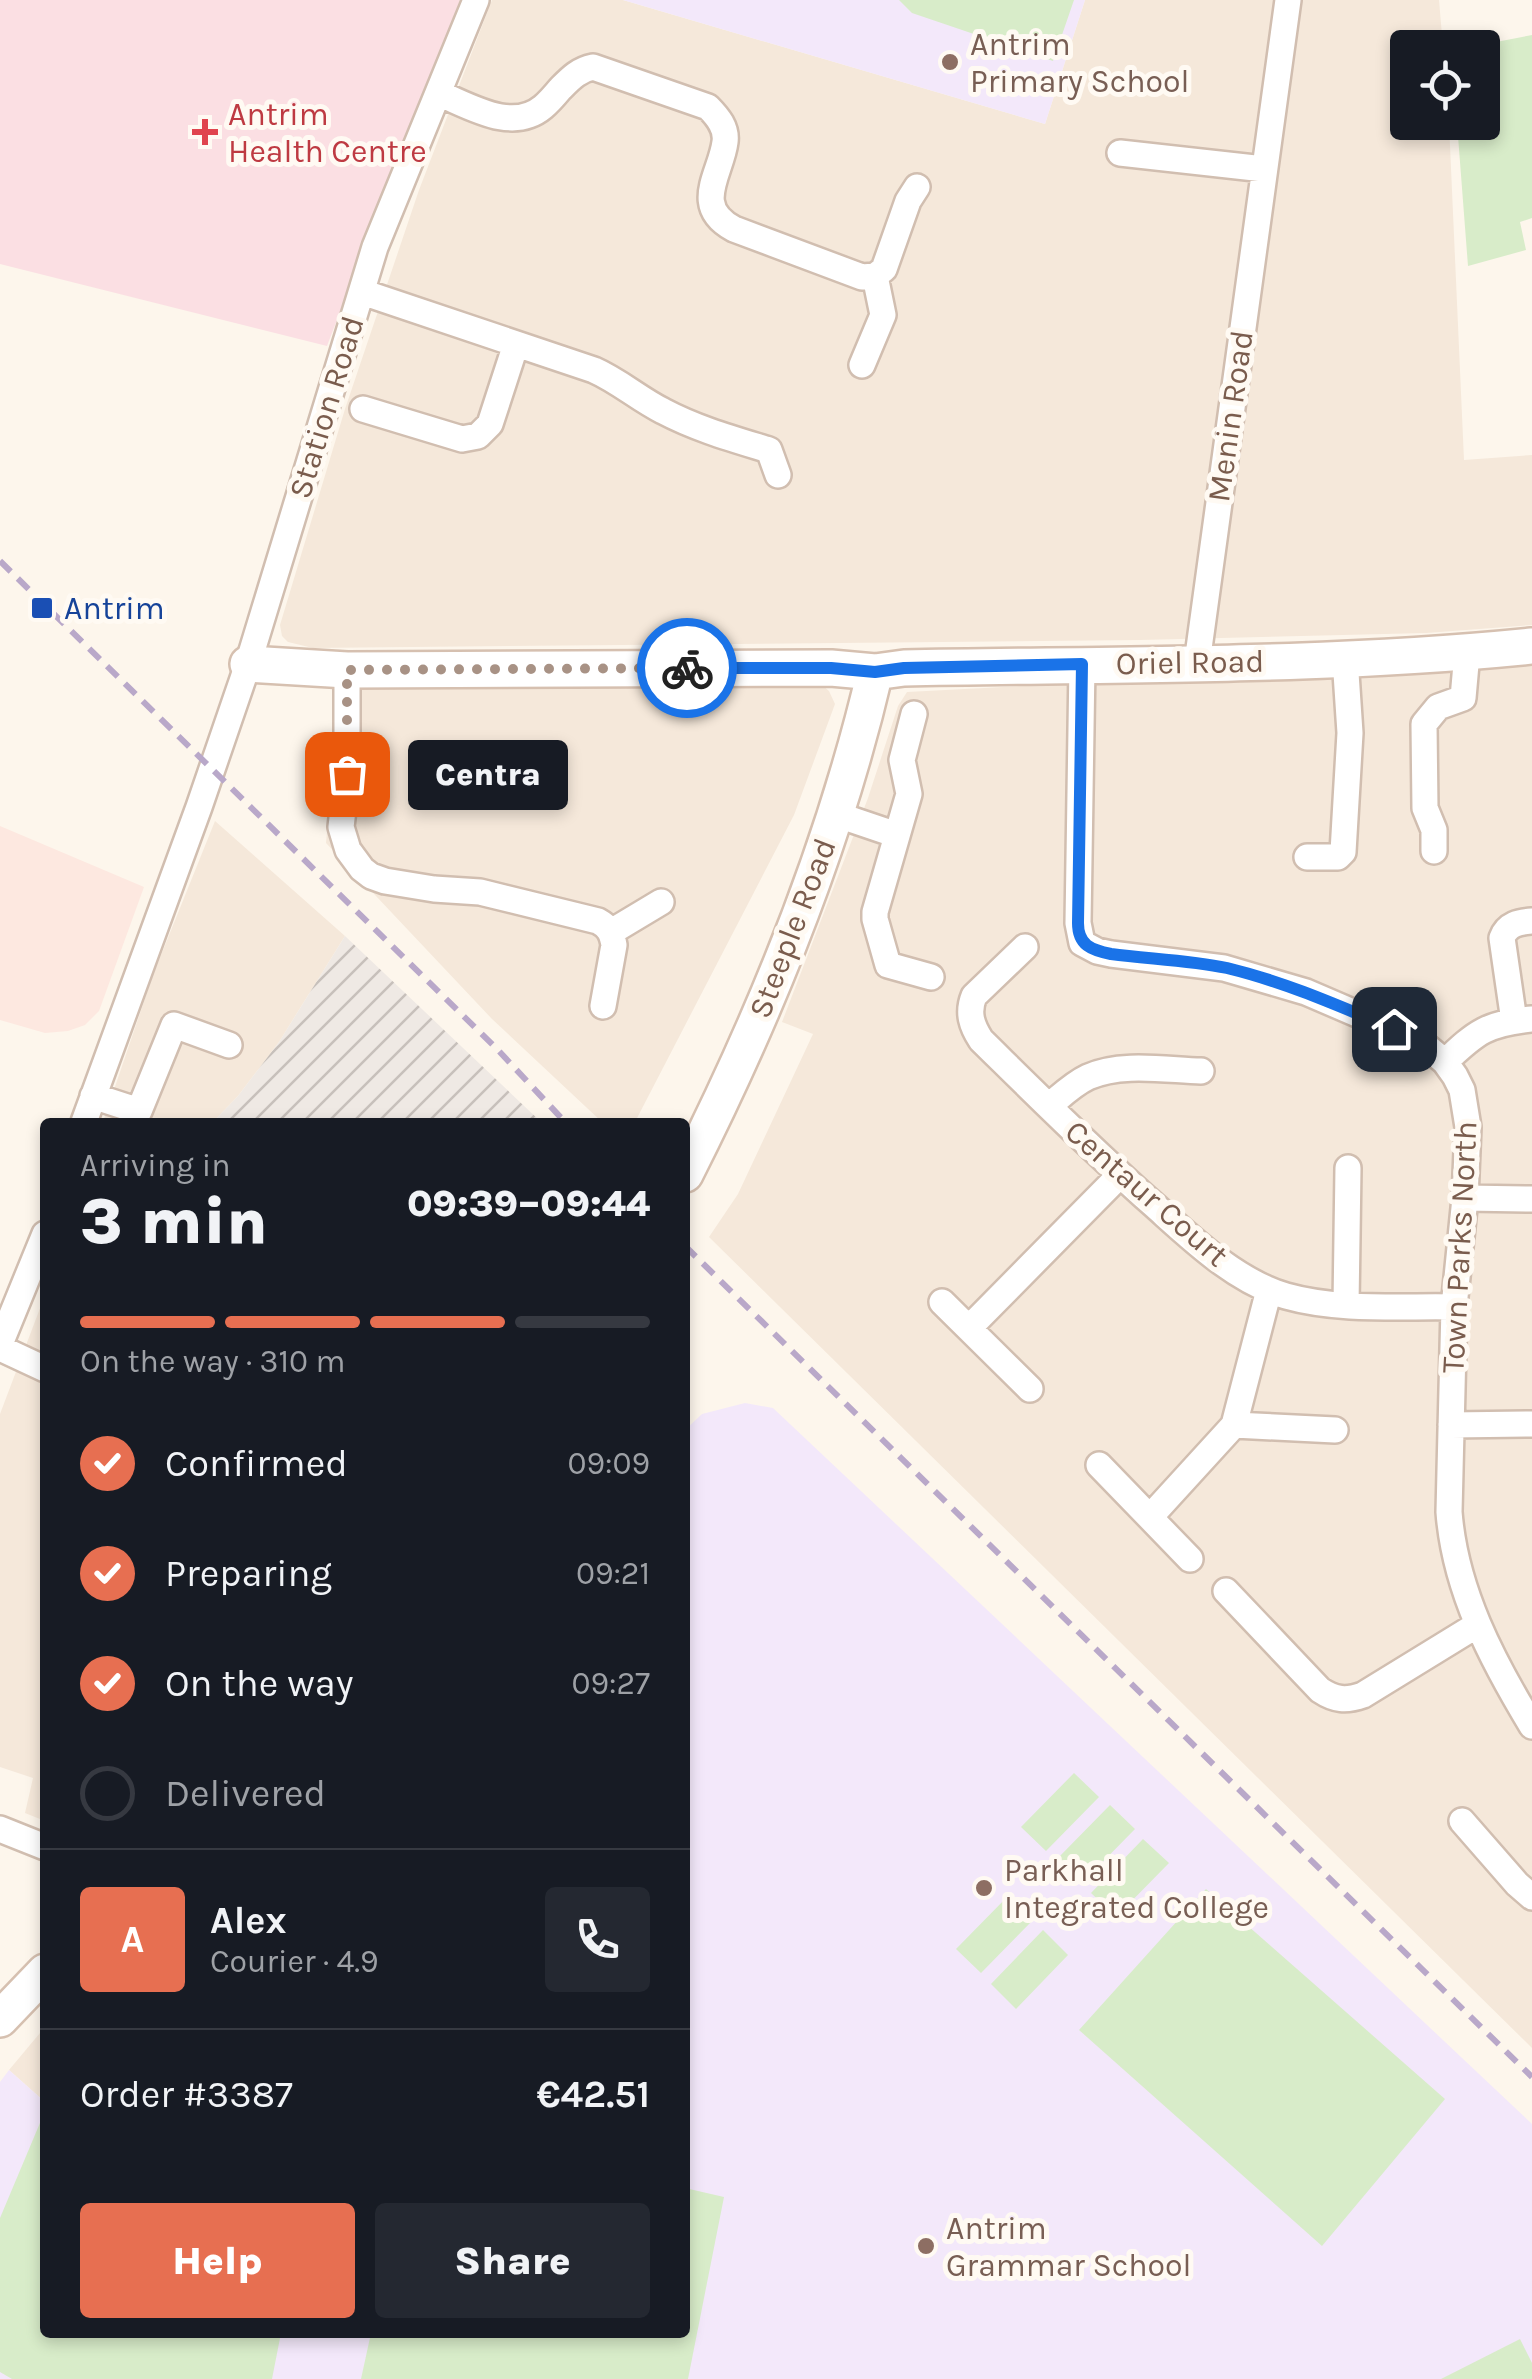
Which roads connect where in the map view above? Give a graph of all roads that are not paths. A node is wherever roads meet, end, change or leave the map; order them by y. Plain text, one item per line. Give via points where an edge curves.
1 (476, 0) edge
2 (1288, 0) edge
3 (438, 94) junction
4 (1120, 152) dead end
5 (1264, 169) junction
6 (916, 188) dead end
7 (875, 276) junction
8 (362, 292) junction
9 (516, 344) junction
10 (862, 365) dead end
11 (364, 408) dead end
12 (778, 475) dead end
13 (1532, 646) edge
14 (1467, 653) junction
15 (1345, 658) junction
16 (1197, 663) junction
17 (248, 664) junction
18 (1082, 664) junction
19 (347, 670) junction
20 (875, 672) junction
21 (914, 714) dead end
22 (835, 814) junction
23 (897, 835) junction
24 (1434, 852) dead end
25 (1308, 857) dead end
26 (661, 902) dead end
27 (1532, 921) edge
28 (611, 932) junction
29 (1025, 947) dead end
30 (930, 977) dead end
31 (604, 1006) dead end
32 (1523, 1020) edge
33 (229, 1046) dead end
34 (1445, 1062) junction
35 (1201, 1071) dead end
36 (93, 1096) junction
37 (1049, 1106) junction
38 (85, 1118) edge
39 (690, 1164) edge
40 (1348, 1168) dead end
41 (1120, 1175) junction
42 (1465, 1198) junction
43 (1532, 1199) edge
44 (40, 1246) edge
45 (1269, 1290) junction
46 (942, 1302) dead end
47 (1346, 1304) junction
48 (1454, 1307) junction
49 (969, 1328) junction
50 (0, 1346) edge
51 (40, 1366) edge
52 (1030, 1389) dead end
53 (1532, 1424) edge
54 (1234, 1425) junction
55 (1450, 1425) junction
56 (1335, 1430) dead end
57 (1100, 1465) dead end
58 (1150, 1516) junction
59 (1190, 1559) dead end
60 (1226, 1591) dead end
61 (1477, 1625) junction
62 (1531, 1724) edge
63 (1462, 1821) dead end
64 (0, 1830) edge
65 (40, 1845) edge
66 (1532, 1897) edge
67 (40, 1977) edge
68 (0, 2019) edge

1 - 3 street, Station Road
2 - 5 street, Menin Road
3 - 7 street via 512,119 541,109 572,76 592,67 708,107 724,130 712,182 722,222 862,277
3 - 8 street, Station Road
4 - 5 street
5 - 16 street, Menin Road
6 - 7 street via 884,269
7 - 10 street via 883,315
8 - 9 street
8 - 17 street, Station Road
9 - 11 street via 490,424 478,436 462,439
9 - 12 street via 606,376 679,420 768,450
13 - 14 street, Oriel Road
14 - 15 street, Oriel Road
14 - 24 street via 1463,698 1438,708 1424,724 1425,808
15 - 16 street, Oriel Road
15 - 25 street via 1350,733 1344,852 1338,858
16 - 18 street, Oriel Road
17 - 19 street, Oriel Road
17 - 36 street, Station Road
18 - 20 street, Oriel Road
18 - 34 street, Town Parks North via 1082,943 1278,983 1420,1041
19 - 20 street, Oriel Road
19 - 28 street via 342,827 362,869 386,881 480,892 598,921
20 - 22 street, Steeple Road
21 - 23 street via 902,756 909,794
22 - 23 street
22 - 39 street, Steeple Road via 778,976
23 - 30 street via 875,919 888,965
26 - 28 street
27 - 32 street via 1512,925 1502,938
28 - 31 street
29 - 37 street, Centaur Court via 974,996 970,1016 981,1040
32 - 34 street via 1478,1032
33 - 36 street via 174,1024 139,1111
34 - 42 street, Town Parks North via 1467,1110
35 - 37 street via 1103,1071
36 - 38 street
37 - 41 street, Centaur Court
40 - 47 street
41 - 45 street, Centaur Court via 1186,1234
41 - 49 street
42 - 43 street
42 - 48 street, Town Parks North
44 - 50 street
45 - 47 street, Centaur Court
45 - 54 street
46 - 49 street
47 - 48 street, Centaur Court
48 - 55 street, Town Parks North
49 - 52 street
50 - 51 street
53 - 55 street
54 - 56 street
54 - 58 street
55 - 61 street, Town Parks North via 1451,1537
57 - 58 street
58 - 59 street
60 - 61 street via 1320,1690 1339,1699 1362,1695
61 - 62 street, Town Parks North
63 - 66 street
64 - 65 street
67 - 68 street

